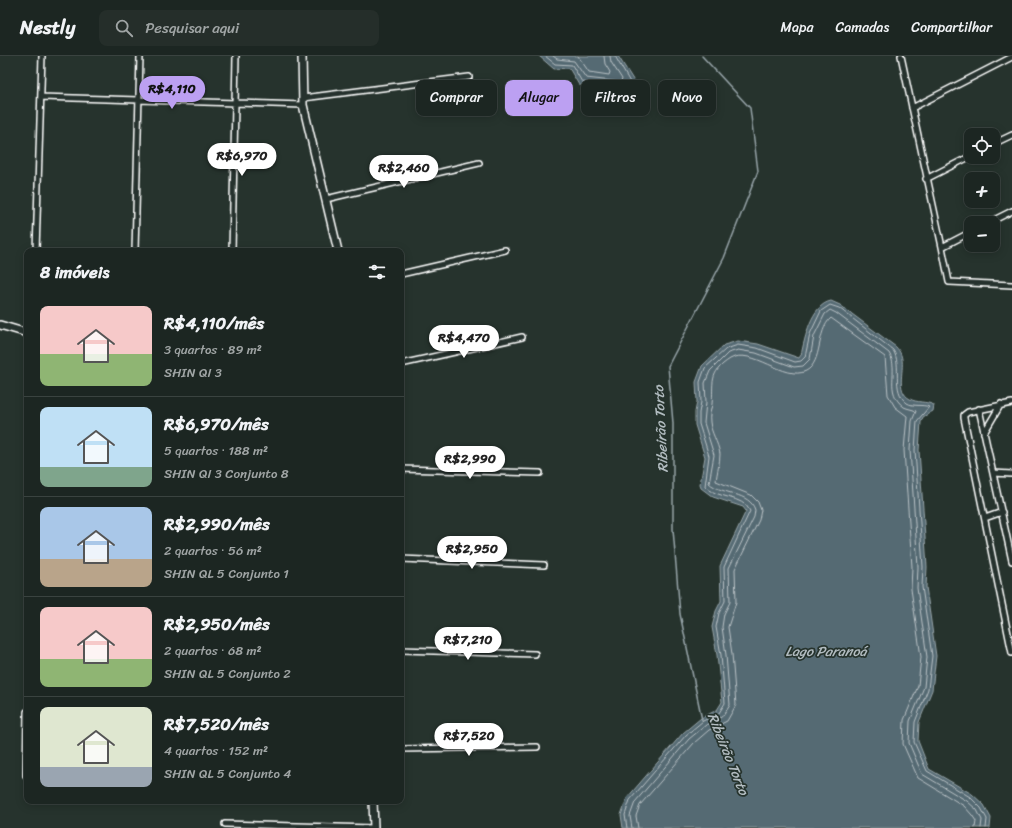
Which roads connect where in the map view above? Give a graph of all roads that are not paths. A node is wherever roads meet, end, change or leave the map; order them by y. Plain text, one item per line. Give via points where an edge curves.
1 (42, 56) edge
2 (140, 56) edge
3 (236, 56) edge
4 (302, 56) edge
5 (901, 56) edge
6 (1012, 57) edge
7 (469, 77) dead end
8 (41, 97) junction
9 (138, 102) junction
10 (303, 102) junction
11 (235, 103) junction
12 (912, 108) junction
13 (1012, 136) edge
14 (1000, 141) edge
15 (964, 160) edge
16 (479, 163) dead end
17 (926, 179) junction
18 (326, 199) junction
19 (1012, 211) edge
20 (1000, 217) edge
21 (964, 235) edge
22 (942, 246) junction
23 (36, 248) edge
24 (134, 248) edge
25 (232, 248) edge
26 (337, 248) edge
27 (505, 250) dead end
28 (404, 273) edge
29 (1012, 285) edge
30 (0, 325) edge
31 (24, 332) edge
32 (522, 337) dead end
33 (404, 363) edge
34 (1012, 403) edge
35 (1001, 404) junction
36 (979, 409) junction
37 (984, 433) junction
38 (404, 469) edge
39 (540, 473) dead end
40 (993, 473) junction
41 (1012, 474) edge
42 (1002, 512) junction
43 (985, 518) junction
44 (1010, 542) edge
45 (404, 559) edge
46 (1012, 561) edge
47 (544, 565) dead end
48 (404, 650) edge
49 (1012, 653) edge
50 (535, 654) dead end
51 (537, 747) dead end
52 (404, 749) edge
53 (373, 804) edge
54 (225, 824) dead end
55 (374, 828) edge

1 - 8 street
2 - 9 street
3 - 11 street
4 - 10 street
5 - 12 street
6 - 12 street
7 - 10 street
8 - 9 street
8 - 23 street
9 - 11 street
9 - 24 street
10 - 11 street
10 - 18 street
11 - 25 street
12 - 17 street
13 - 14 street
15 - 17 street
16 - 18 street
17 - 22 street
18 - 26 street
19 - 20 street
21 - 22 street
22 - 29 street via 949,282
27 - 28 street
30 - 31 street
32 - 33 street
34 - 35 street
35 - 36 street
35 - 37 street
36 - 37 street
36 - 43 street via 966,413 964,418
37 - 40 street
38 - 39 street
40 - 41 street
40 - 42 street
42 - 43 street
42 - 44 street
43 - 49 street
44 - 46 street
45 - 47 street
48 - 50 street
51 - 52 street
53 - 55 street
54 - 55 street

